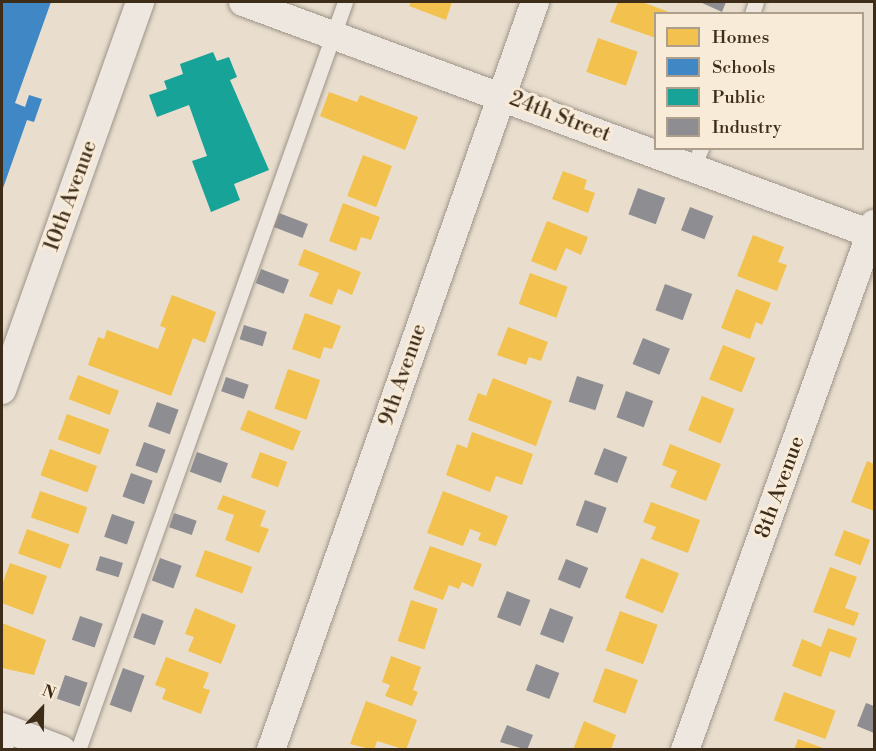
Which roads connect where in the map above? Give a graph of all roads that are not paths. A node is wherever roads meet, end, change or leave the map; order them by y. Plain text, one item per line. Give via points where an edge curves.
1 (140, 2) edge
2 (243, 2) edge
3 (345, 2) edge
4 (535, 2) edge
5 (333, 34) junction
6 (501, 95) junction
7 (654, 144) edge
8 (672, 150) edge
9 (697, 158) edge
10 (873, 231) edge
11 (2, 390) edge
12 (2, 729) edge
13 (6, 750) edge
14 (62, 750) edge
15 (78, 750) edge
16 (272, 750) edge
17 (685, 750) edge

1 - 11 street, 10th Avenue
2 - 5 street, 24th Street
3 - 5 lane
4 - 6 street, 9th Avenue
5 - 6 street, 24th Street
5 - 15 lane
6 - 7 street, 24th Street
6 - 16 street, 9th Avenue
8 - 9 street, 24th Street
9 - 10 street, 24th Street
10 - 17 street, 8th Avenue
12 - 13 lane
12 - 14 street

